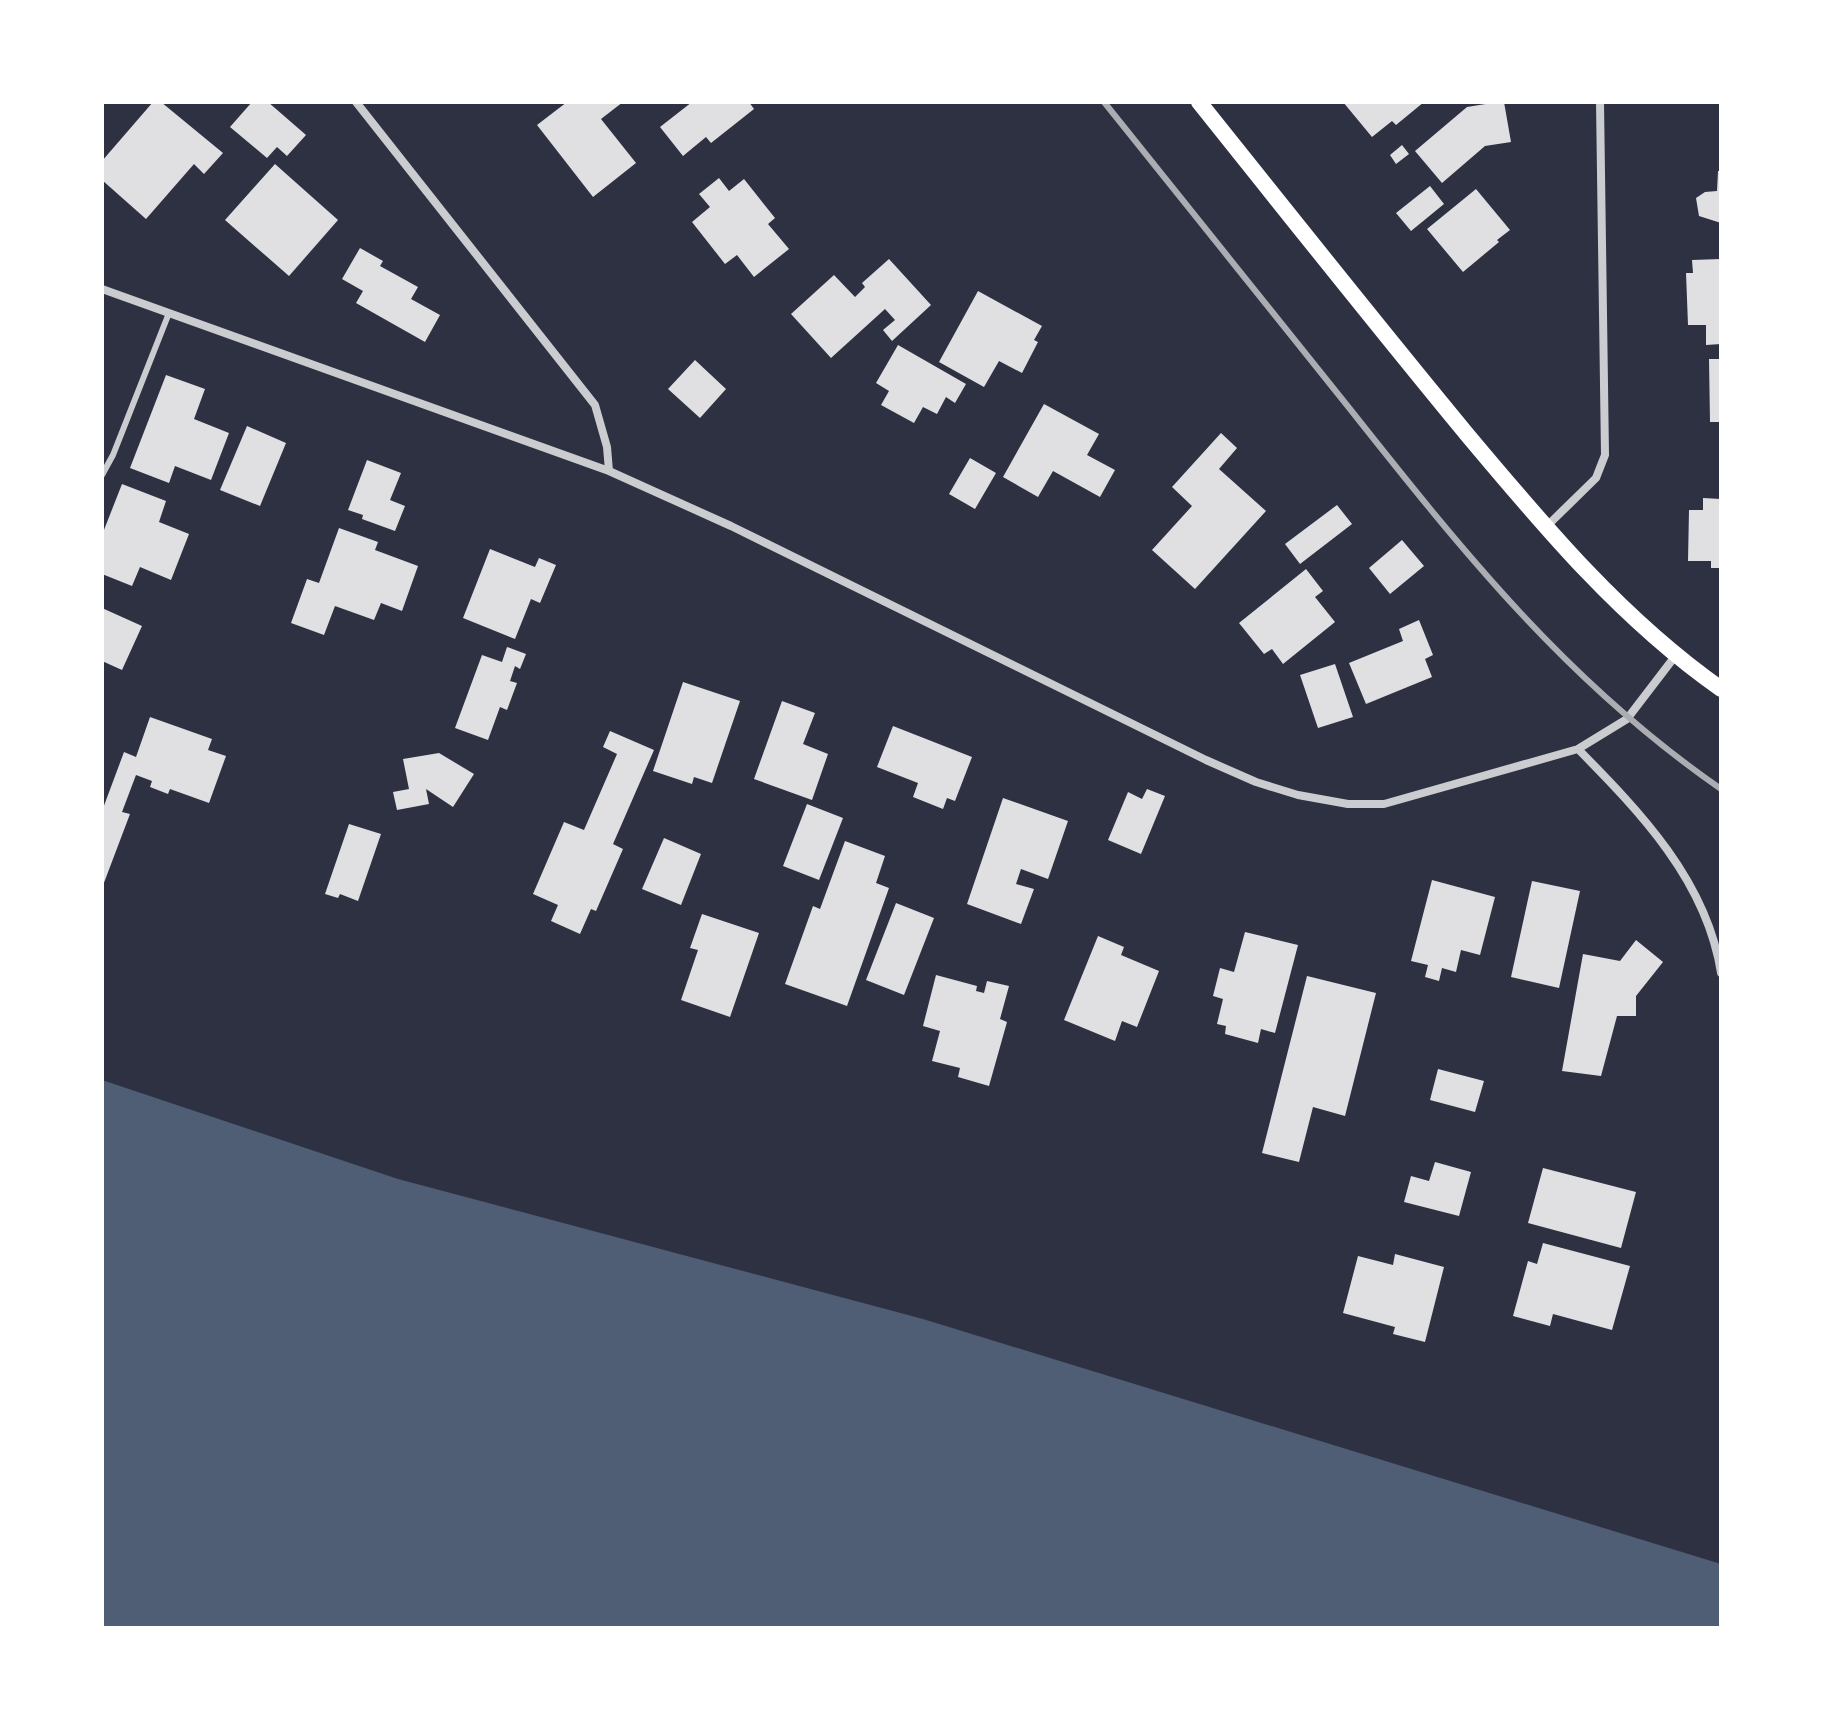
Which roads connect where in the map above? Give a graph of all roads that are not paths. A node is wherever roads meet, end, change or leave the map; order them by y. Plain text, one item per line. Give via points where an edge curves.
1 (356, 102) edge
2 (1199, 102) edge
3 (1600, 102) edge
4 (102, 289) edge
5 (169, 313) junction
6 (609, 471) junction
7 (102, 475) edge
8 (1545, 528) junction
9 (1677, 654) junction
10 (1721, 689) edge
11 (1578, 749) junction
12 (1721, 973) edge

1 - 6 street via 595,405
2 - 8 main road
3 - 8 street via 1605,455 1596,478
4 - 5 street
5 - 6 street
5 - 7 lane
6 - 11 street via 1206,760 1298,795 1384,804
8 - 9 main road
9 - 10 main road
9 - 11 street via 1627,719
11 - 12 street via 1672,854 1700,905

